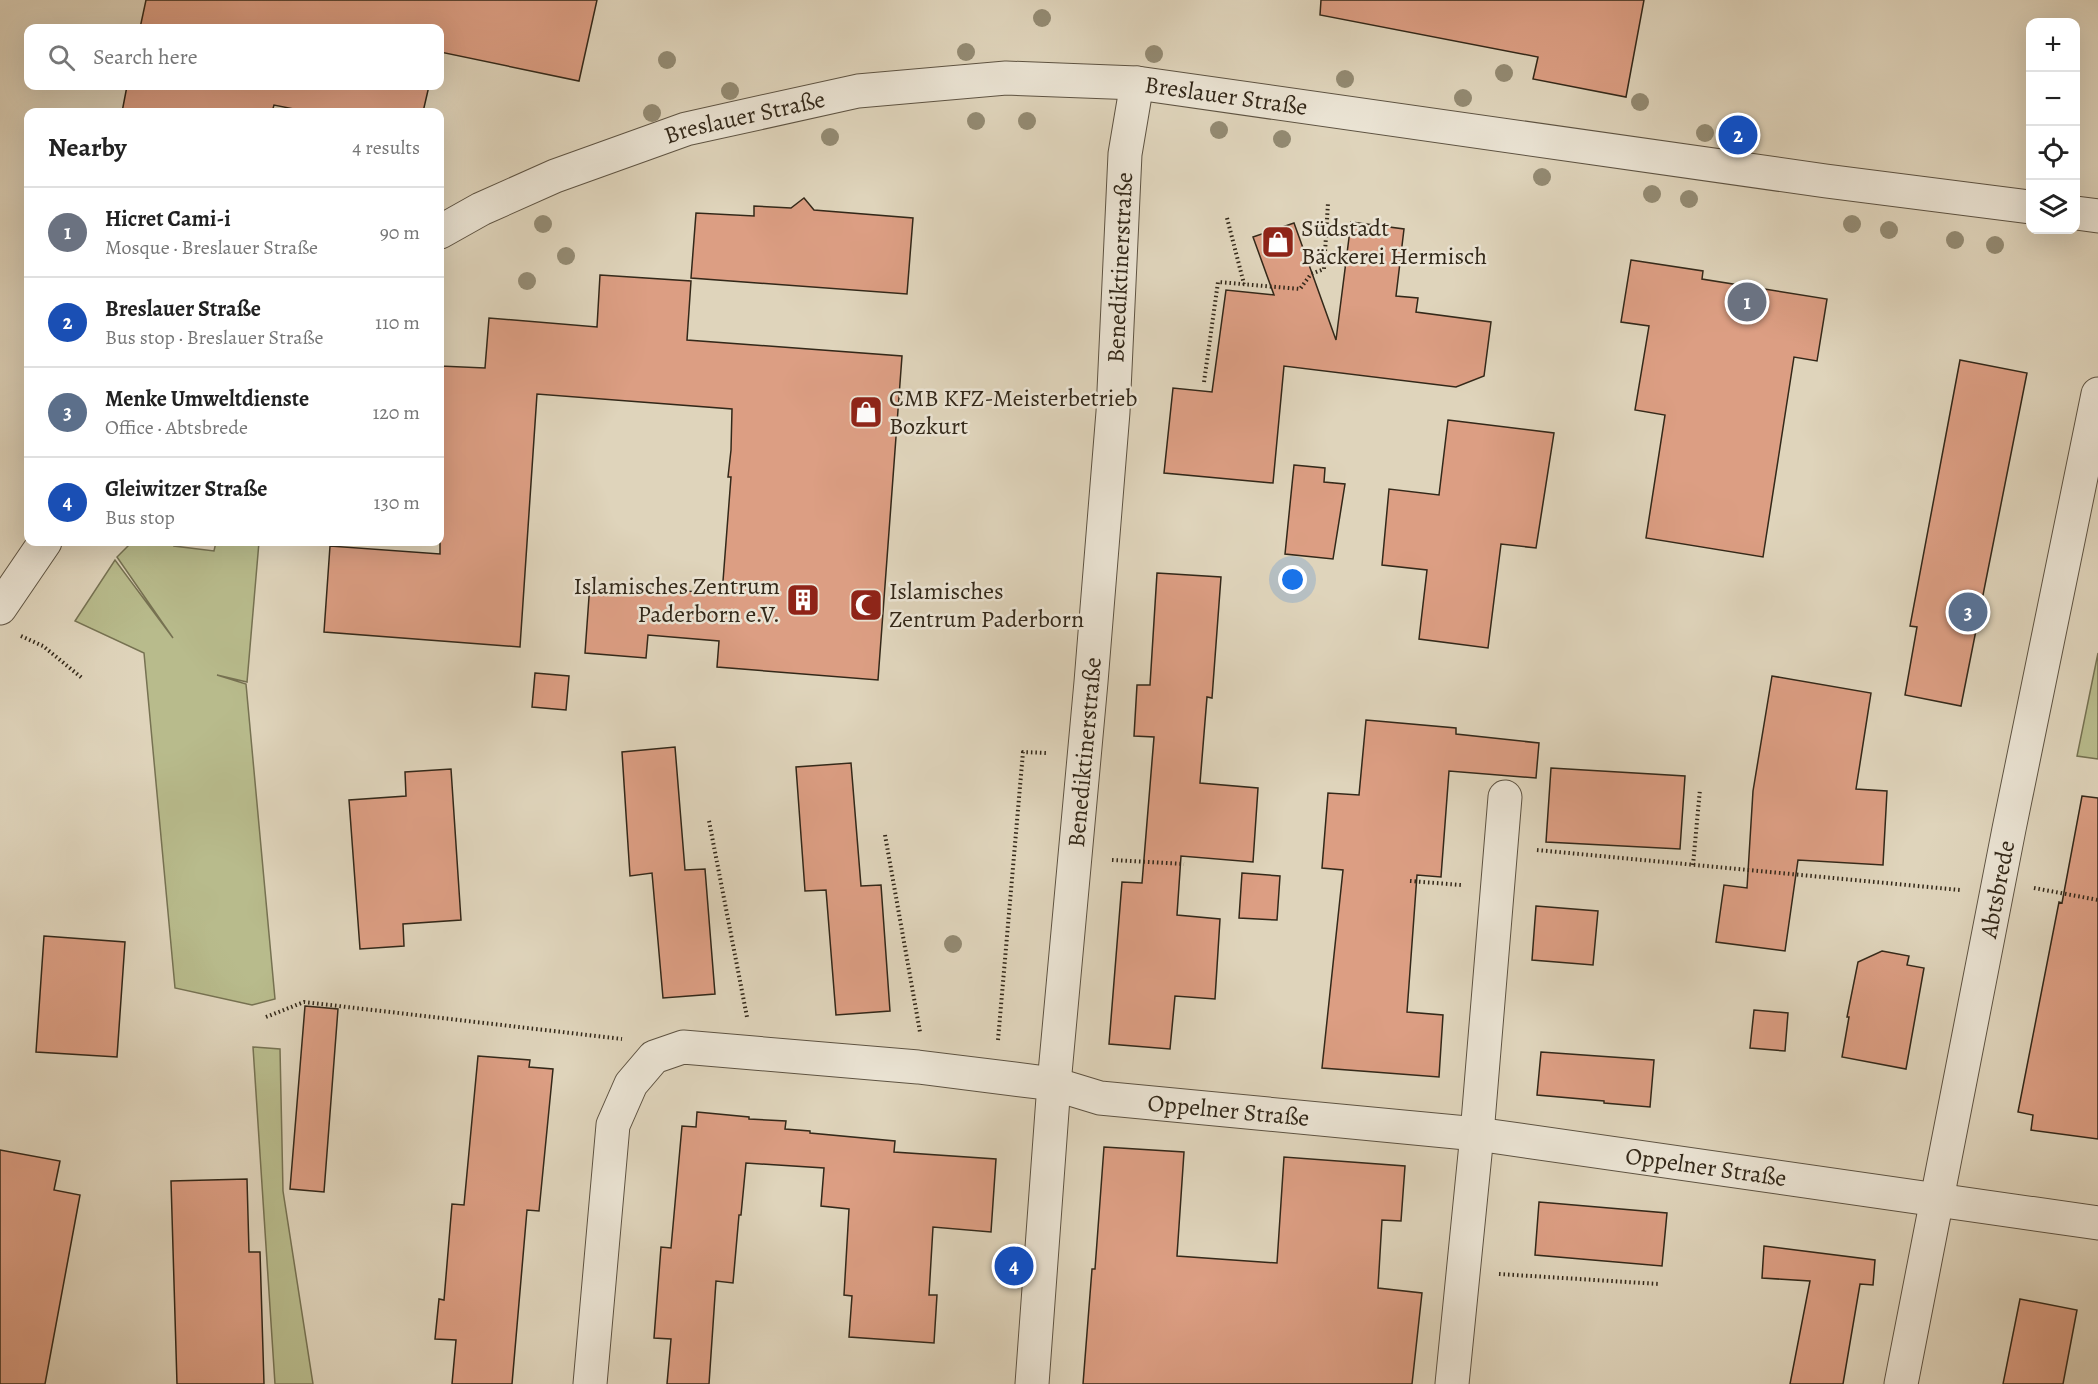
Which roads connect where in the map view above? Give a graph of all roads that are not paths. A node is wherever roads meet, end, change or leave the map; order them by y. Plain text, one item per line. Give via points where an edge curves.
1 (1137, 83) junction
2 (2026, 206) edge
3 (2080, 214) edge
4 (2098, 216) edge
5 (444, 230) edge
6 (2098, 394) edge
7 (42, 546) edge
8 (0, 608) edge
9 (1505, 797) dead end
10 (1054, 1084) junction
11 (1477, 1134) junction
12 (1936, 1200) junction
13 (2098, 1223) edge
14 (590, 1384) edge
15 (1032, 1384) edge
16 (1452, 1384) edge
17 (1901, 1384) edge

1 - 2 street, Breslauer Straße
1 - 5 street, Breslauer Straße via 1006,78 846,94 686,129 555,176
1 - 10 street, Benediktinerstraße via 1125,154 1115,373
3 - 4 street
6 - 12 street, Abtsbrede
7 - 8 street
9 - 11 street
10 - 11 street, Oppelner Straße via 1100,1098
10 - 14 street, Oppelner Straße via 746,1051 683,1047 654,1057 631,1084 614,1125
10 - 15 street, Benediktinerstraße
11 - 12 street, Oppelner Straße
11 - 16 street
12 - 13 street, Oppelner Straße
12 - 17 street, Abtsbrede

